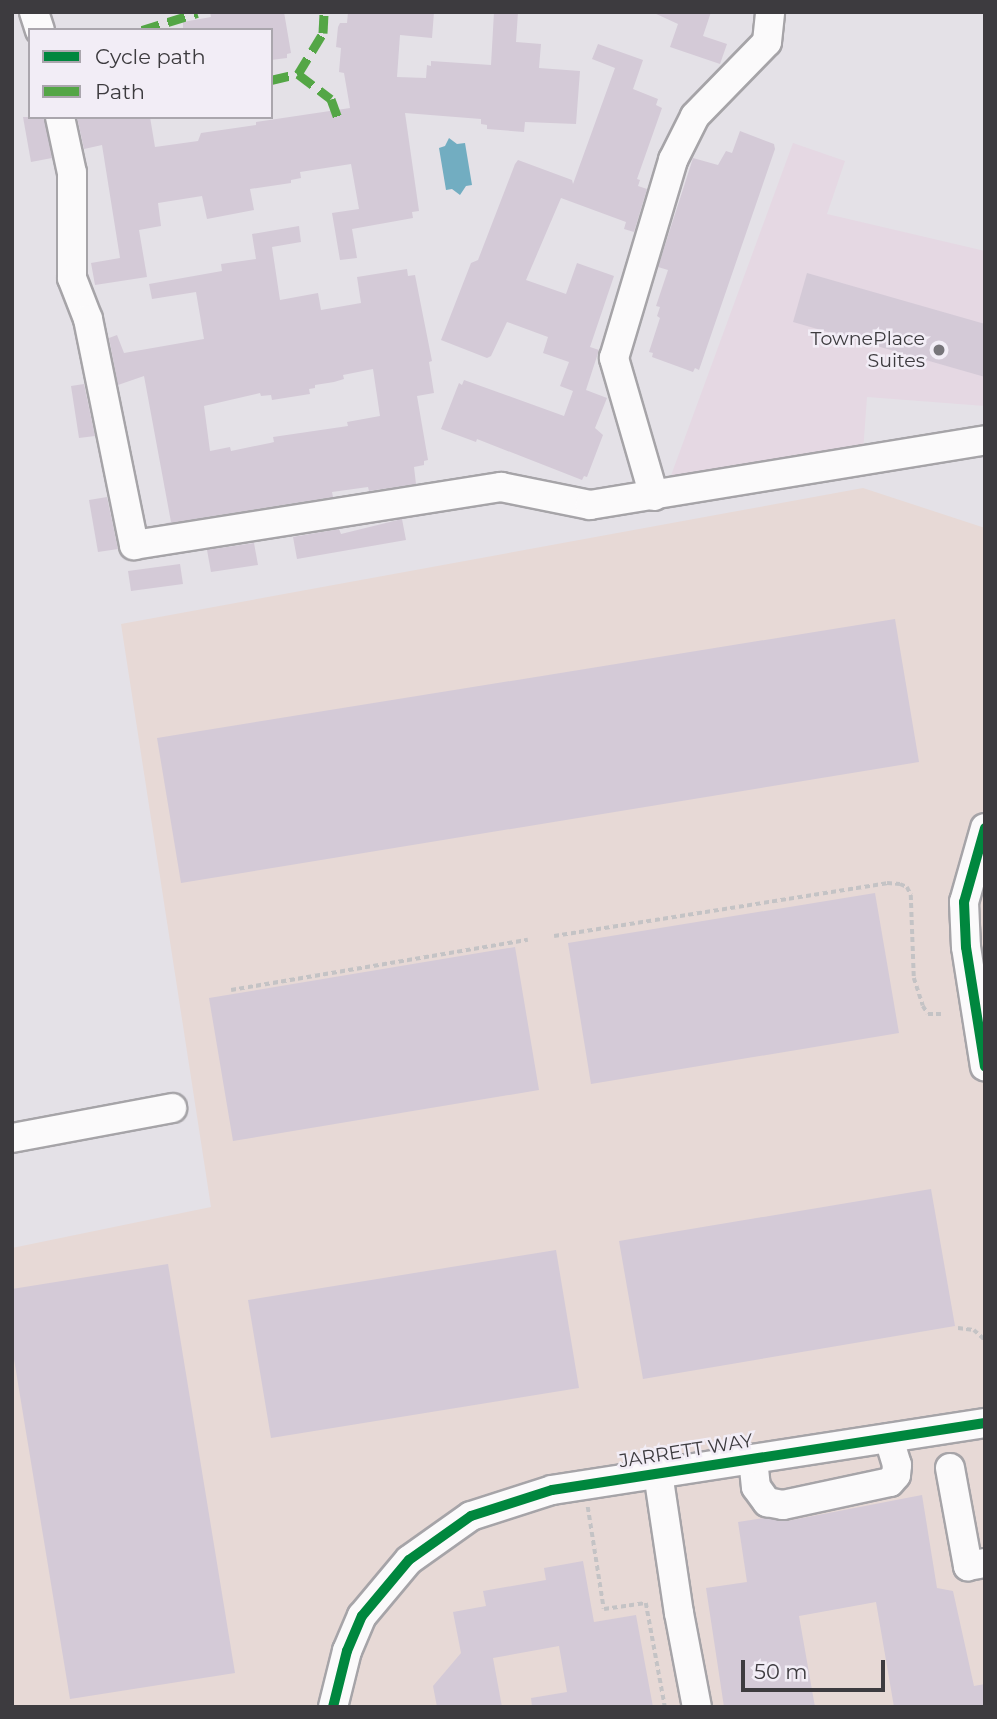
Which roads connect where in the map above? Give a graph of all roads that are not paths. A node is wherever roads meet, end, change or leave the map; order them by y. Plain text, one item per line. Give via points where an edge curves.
1 (770, 12) edge
2 (60, 119) edge
3 (985, 440) edge
4 (654, 496) junction
5 (985, 828) edge
6 (982, 1038) edge
7 (985, 1067) edge
8 (173, 1108) dead end
9 (12, 1138) edge
10 (985, 1423) edge
11 (889, 1438) junction
12 (753, 1459) junction
13 (950, 1468) dead end
14 (658, 1473) junction
15 (985, 1563) edge
16 (333, 1707) edge
17 (697, 1707) edge

1 - 4 street via 767,41 695,116 673,160 614,358
2 - 4 street via 72,173 72,278 88,318 134,545 501,486 590,505
3 - 4 street
5 - 6 street via 964,902 965,947
6 - 7 street
8 - 9 street
10 - 11 street, JARRETT WAY
11 - 12 street, JARRETT WAY
11 - 12 street via 897,1465 890,1482 783,1505 767,1502 756,1487
12 - 14 street, JARRETT WAY
13 - 15 street via 968,1566
14 - 16 street, JARRETT WAY via 552,1490 471,1516 409,1560 362,1616 347,1650
14 - 17 street

